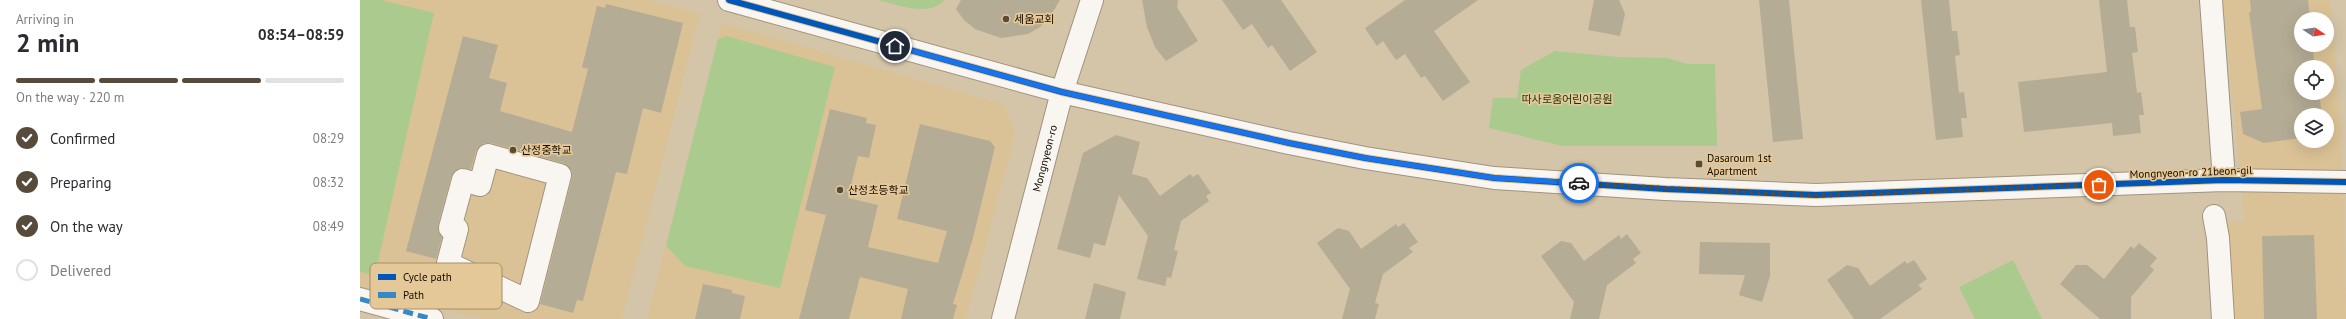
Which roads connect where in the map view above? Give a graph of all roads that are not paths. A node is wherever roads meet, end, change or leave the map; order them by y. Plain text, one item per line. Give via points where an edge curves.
1 (729, 0) edge
2 (1092, 0) edge
3 (2211, 0) edge
4 (1062, 92) junction
5 (560, 175) joint
6 (2224, 180) junction
7 (2346, 182) edge
8 (2214, 216) dead end
9 (448, 263) edge
10 (502, 289) edge
11 (360, 299) edge
12 (370, 302) edge
13 (396, 309) edge
14 (432, 319) edge
15 (1003, 319) edge
16 (2223, 319) edge

1 - 4 street, Mongnyeon-ro 21beon-gil
2 - 4 street, Mongnyeon-ro
3 - 6 street
4 - 6 street, Mongnyeon-ro 21beon-gil via 1289,143 1494,178 1816,196
4 - 15 street, Mongnyeon-ro
5 - 9 street via 488,155 480,185 463,180 450,228 457,229
5 - 10 street via 528,301
6 - 7 street, Mongnyeon-ro 21beon-gil
8 - 16 street via 2218,238
11 - 12 street
13 - 14 street

